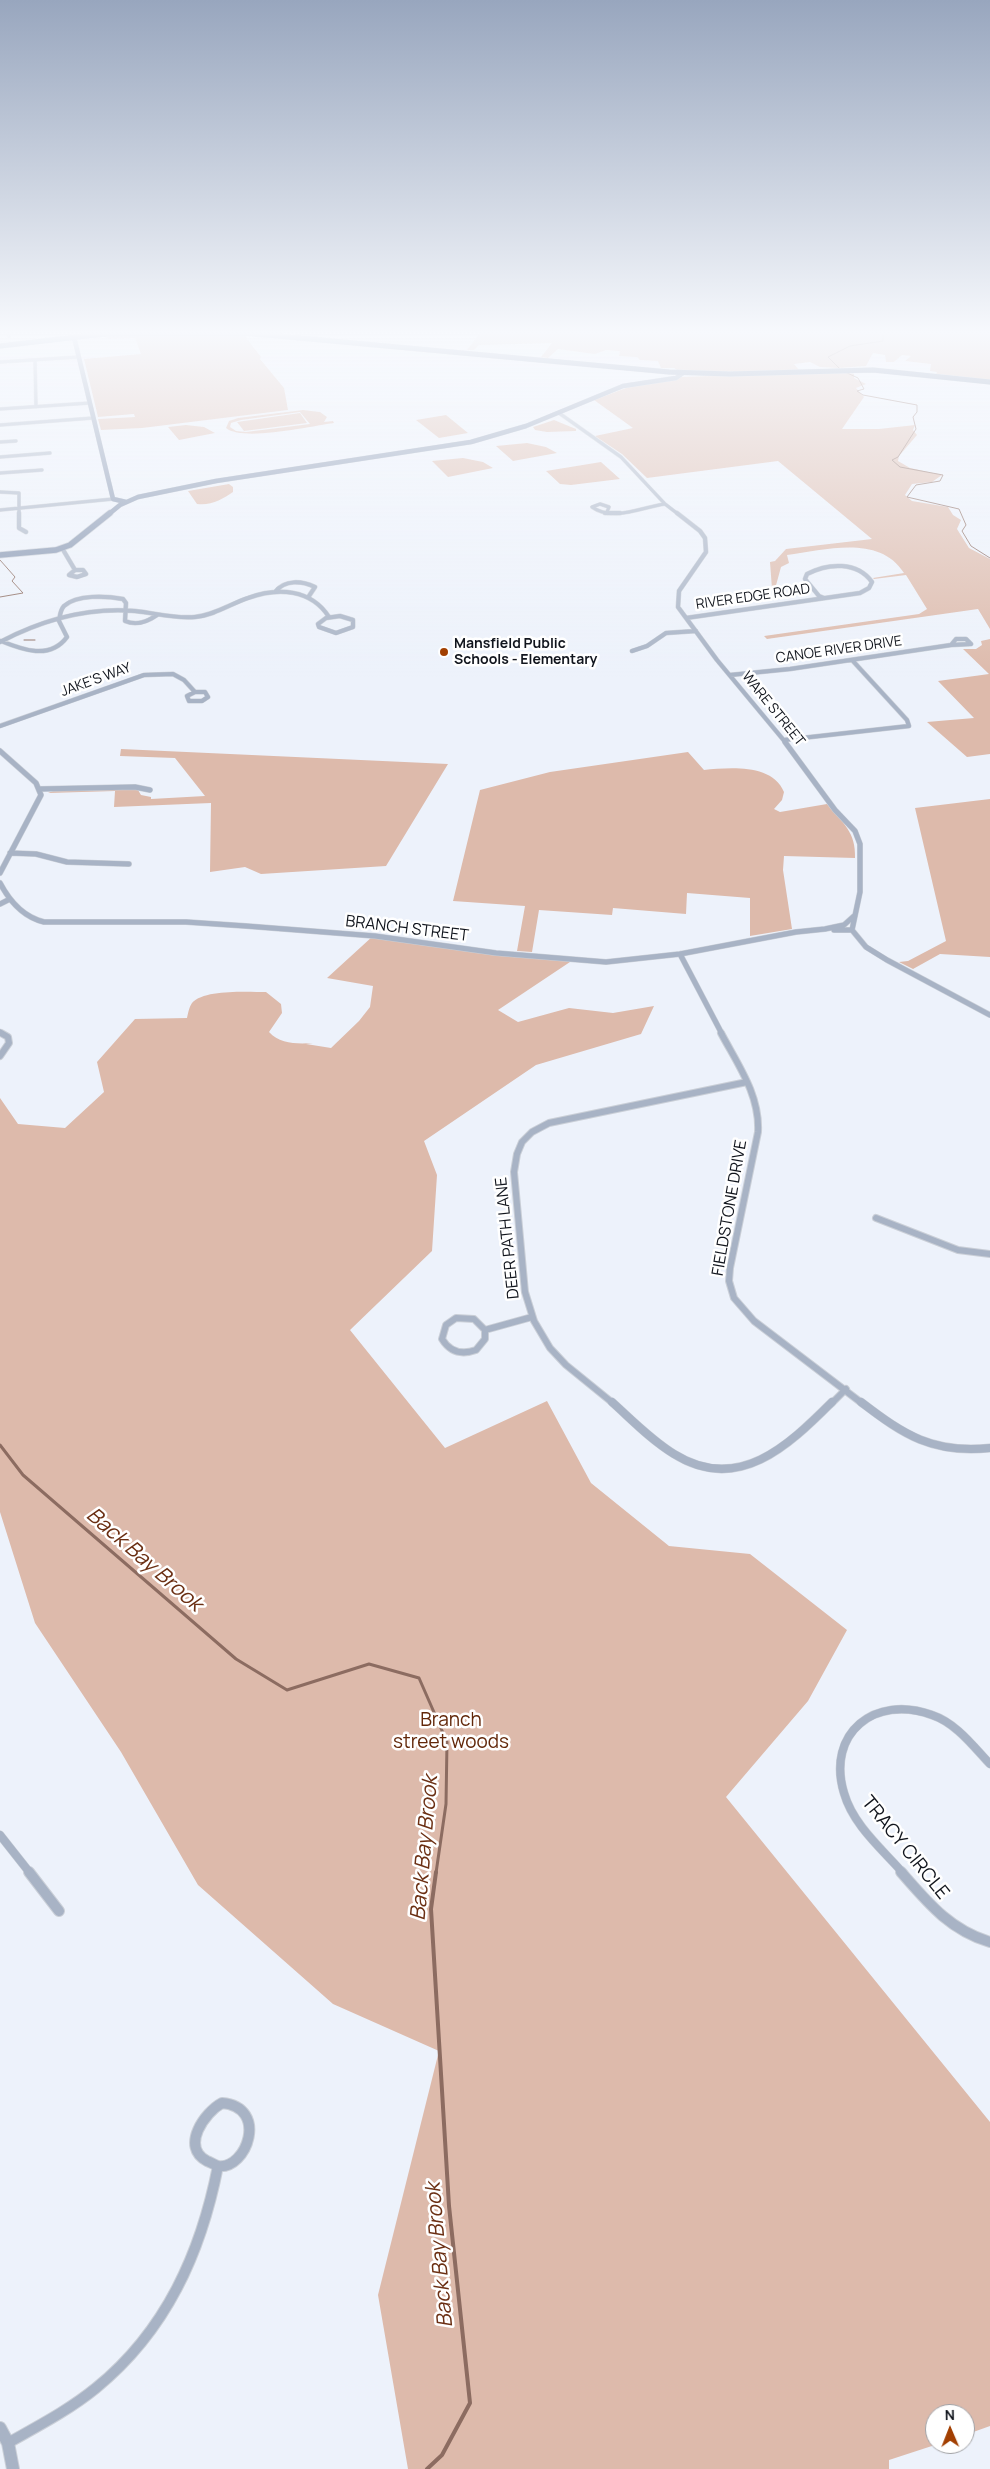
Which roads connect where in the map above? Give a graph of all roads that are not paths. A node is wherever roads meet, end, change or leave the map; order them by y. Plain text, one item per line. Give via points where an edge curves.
1 (101, 448) edge
2 (439, 448) edge
3 (609, 448) edge
4 (50, 453) dead end
5 (0, 457) edge
6 (42, 470) dead end
7 (0, 473) edge
8 (0, 492) edge
9 (113, 499) junction
10 (126, 502) junction
11 (665, 504) junction
12 (18, 508) junction
13 (0, 510) edge
14 (607, 512) dead end
15 (26, 532) dead end
16 (62, 548) junction
17 (0, 555) edge
18 (75, 570) dead end
19 (275, 592) junction
20 (309, 596) junction
21 (824, 598) junction
22 (125, 611) junction
23 (157, 615) junction
24 (60, 617) junction
25 (329, 617) junction
26 (686, 618) junction
27 (696, 631) junction
28 (0, 641) edge
29 (951, 645) dead end
30 (632, 651) dead end
31 (852, 660) junction
32 (730, 675) junction
33 (194, 692) dead end
34 (0, 726) edge
35 (784, 740) junction
36 (0, 752) edge
37 (39, 788) junction
38 (150, 790) dead end
39 (10, 853) junction
40 (129, 864) dead end
41 (0, 874) edge
42 (0, 883) edge
43 (10, 899) junction
44 (0, 904) edge
45 (854, 916) junction
46 (825, 929) junction
47 (852, 930) junction
48 (680, 954) junction
49 (990, 1015) edge
50 (0, 1032) edge
51 (0, 1056) edge
52 (747, 1082) junction
53 (876, 1218) dead end
54 (990, 1254) edge
55 (532, 1317) junction
56 (485, 1330) junction
57 (846, 1389) junction
58 (990, 1448) edge
59 (990, 1764) edge
60 (0, 1835) edge
61 (59, 1912) dead end
62 (990, 1942) edge
63 (218, 2166) junction
64 (0, 2428) edge
65 (8, 2443) junction
66 (13, 2469) edge

1 - 9 main road
2 - 10 main road via 210,483
3 - 11 street, WARE STREET
4 - 5 street
6 - 7 street
8 - 12 street via 17,492 20,495
9 - 10 main road
9 - 12 street
10 - 16 main road via 78,541
11 - 14 street via 622,513
11 - 26 street, WARE STREET via 700,532 707,544 706,552 681,585 677,596 678,607
12 - 13 street
12 - 15 street via 19,528
16 - 17 main road
16 - 18 street
19 - 20 street
19 - 20 street via 284,584 301,583 315,587
19 - 23 street via 255,595 214,614 187,617
20 - 25 street
21 - 21 street, RIVER EDGE ROAD via 860,593 872,582 864,574 846,567 816,568 807,574 806,579
21 - 26 street, RIVER EDGE ROAD
22 - 23 street
22 - 23 street via 125,620 132,623 144,622
22 - 24 street
22 - 24 street via 123,599 98,597 68,604
24 - 28 street via 40,622
24 - 28 street via 67,637 59,646 31,651
25 - 25 street via 319,622 320,629 340,632 350,630 354,625 353,620 346,617
26 - 27 street, WARE STREET
27 - 30 street via 663,635
27 - 32 street, WARE STREET
29 - 31 street, CANOE RIVER DRIVE
31 - 32 street, CANOE RIVER DRIVE
31 - 35 street via 910,726
32 - 35 street, WARE STREET
33 - 34 street, JAKE'S WAY via 181,676 144,675
35 - 45 street, WARE STREET via 859,839 860,892
36 - 37 street
37 - 38 street via 135,787
37 - 39 street via 39,801
39 - 40 street via 36,854 67,862
39 - 41 street
42 - 43 street, BRANCH STREET
43 - 44 street
43 - 48 street, BRANCH STREET via 25,915 44,922 186,922 246,926 376,936 496,953 596,962
45 - 46 street, BRANCH STREET via 844,925
45 - 47 street, WARE STREET
46 - 47 street, BRANCH STREET
46 - 48 street, BRANCH STREET
47 - 49 street via 866,947 887,960
48 - 52 street, FIELDSTONE DRIVE
50 - 51 street via 8,1037 9,1043
52 - 55 street, DEER PATH LANE via 549,1123 522,1142 515,1155 514,1172 525,1292
52 - 57 street, FIELDSTONE DRIVE via 758,1106 758,1132 730,1268 731,1289 734,1298 754,1321
53 - 54 street via 958,1250
55 - 56 street
55 - 57 street, DEER PATH LANE via 543,1338 565,1363 672,1454 711,1468 746,1466 775,1453
56 - 56 street via 482,1346 469,1353 449,1349 442,1338 446,1325 456,1318 474,1319
57 - 58 street, FIELDSTONE DRIVE via 914,1440 976,1450
59 - 62 street, TRACY CIRCLE via 946,1722 922,1711 902,1708 874,1713 859,1723 844,1745 840,1763 846,1799 866,1831 946,1922 967,1935
60 - 61 street
63 - 63 street via 229,2164 240,2156 249,2138 248,2118 231,2104 220,2104 210,2109 197,2130 200,2154
63 - 65 street via 203,2235 189,2270 149,2335 95,2389
64 - 65 street
65 - 66 street

